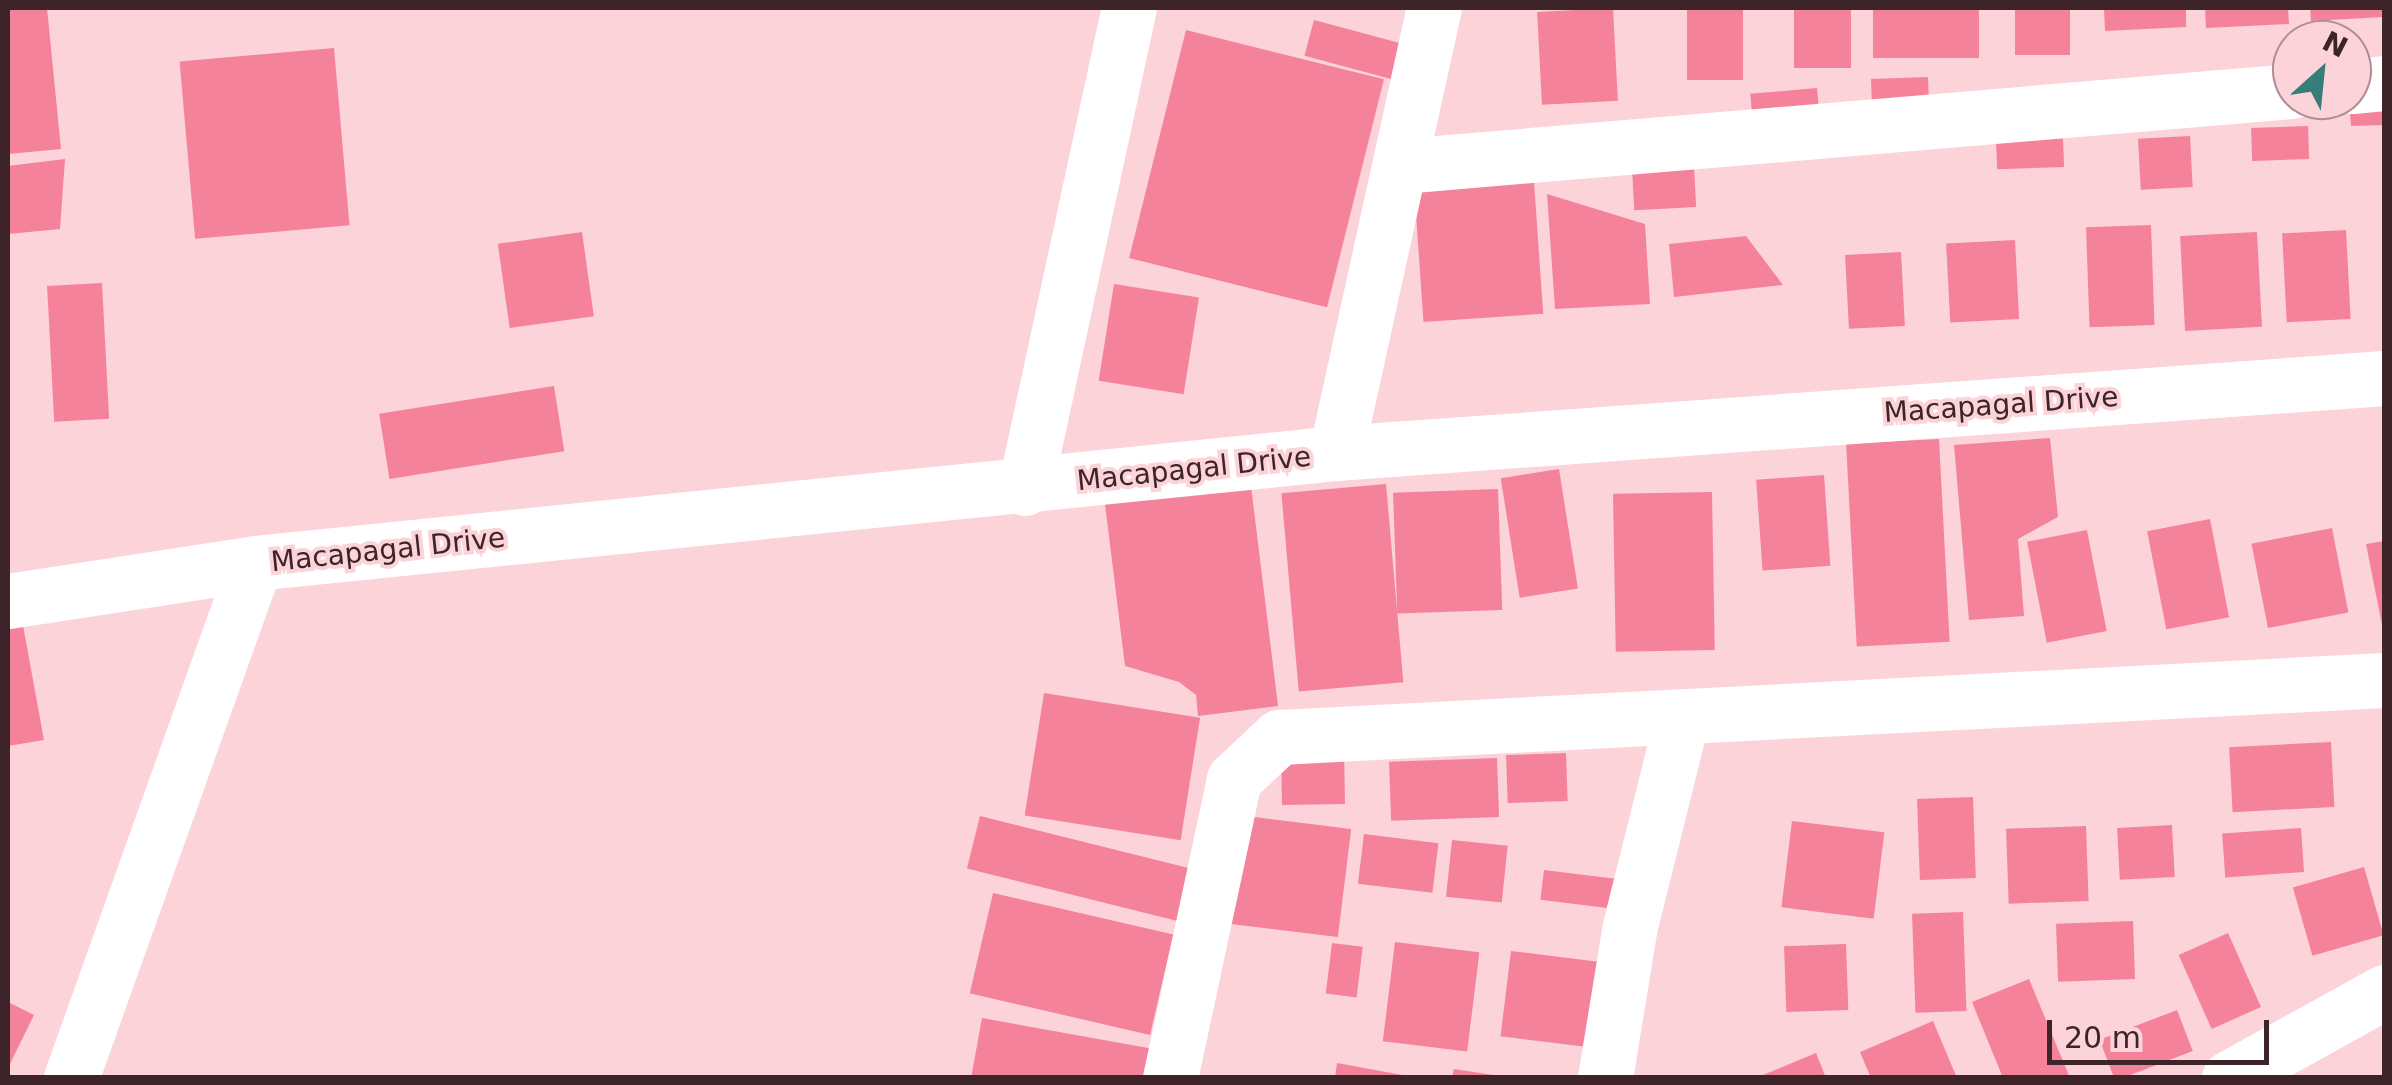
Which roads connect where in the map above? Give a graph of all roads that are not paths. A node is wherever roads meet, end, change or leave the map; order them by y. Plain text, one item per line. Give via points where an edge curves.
1 (1129, 8) edge
2 (1434, 8) edge
3 (2272, 93) edge
4 (1401, 166) junction
5 (2384, 378) edge
6 (1336, 453) junction
7 (1025, 488) junction
8 (255, 563) junction
9 (8, 602) edge
10 (2384, 680) edge
11 (1682, 718) junction
12 (2384, 992) edge
13 (71, 1078) edge
14 (1170, 1078) edge
15 (1605, 1078) edge
16 (2230, 1078) edge

1 - 7 street
2 - 4 street
3 - 4 street
4 - 6 street
5 - 6 street, Macapagal Drive
6 - 7 street, Macapagal Drive
7 - 8 street, Macapagal Drive
8 - 9 street, Macapagal Drive
8 - 13 street
10 - 11 street
11 - 14 street via 1300,732 1252,755 1234,779
11 - 15 street via 1630,926
12 - 16 street

